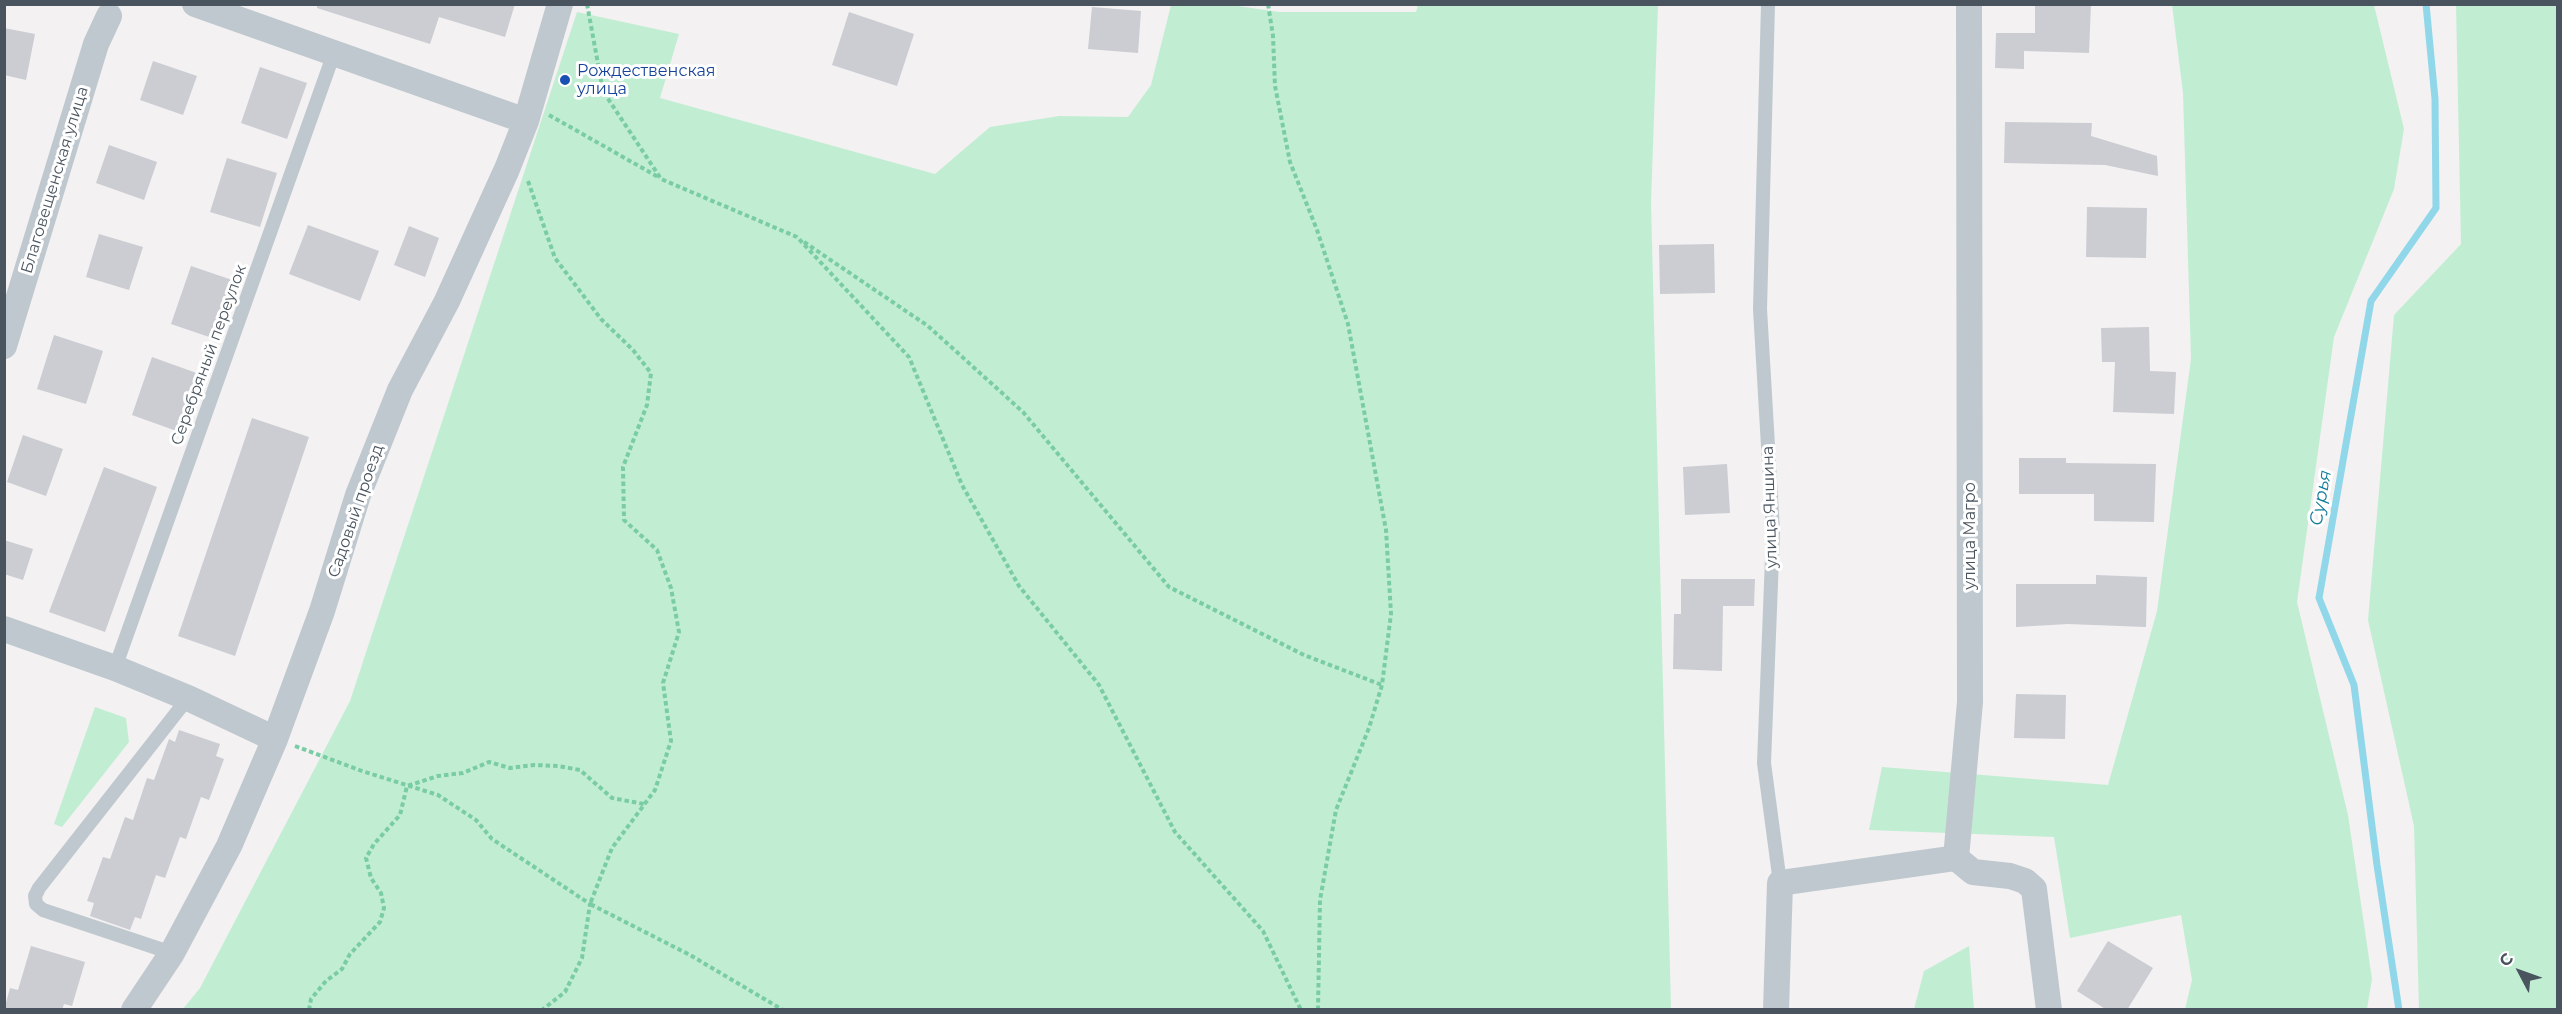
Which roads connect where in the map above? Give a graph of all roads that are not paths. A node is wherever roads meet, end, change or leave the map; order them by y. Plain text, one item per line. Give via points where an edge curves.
1 (195, 4) edge
2 (560, 4) edge
3 (1768, 4) edge
4 (1969, 4) edge
5 (109, 16) dead end
6 (334, 53) junction
7 (528, 113) junction
8 (4, 346) edge
9 (4, 629) edge
10 (115, 668) junction
11 (188, 698) junction
12 (275, 739) junction
13 (1956, 858) junction
14 (1780, 883) junction
15 (172, 953) junction
16 (134, 1010) edge
17 (1776, 1010) edge
18 (2049, 1010) edge

1 - 6 street
2 - 7 street, Садовый проезд
3 - 14 lane, улица Яншина via 1760,309 1773,532 1764,763
4 - 13 street, улица Магро via 1970,702
5 - 8 street, Благовещенская улица via 96,44
6 - 7 street
6 - 10 lane, Серебряный переулок
7 - 12 street, Садовый проезд via 447,301 400,390 358,495 322,611
9 - 10 street
10 - 11 street
11 - 12 street
11 - 15 lane via 35,896 36,904 43,910
12 - 15 street, Садовый проезд via 229,846
13 - 14 street
13 - 18 street via 1973,872 2010,876 2034,889
14 - 17 street, улица Яншина
15 - 16 street, Садовый проезд

